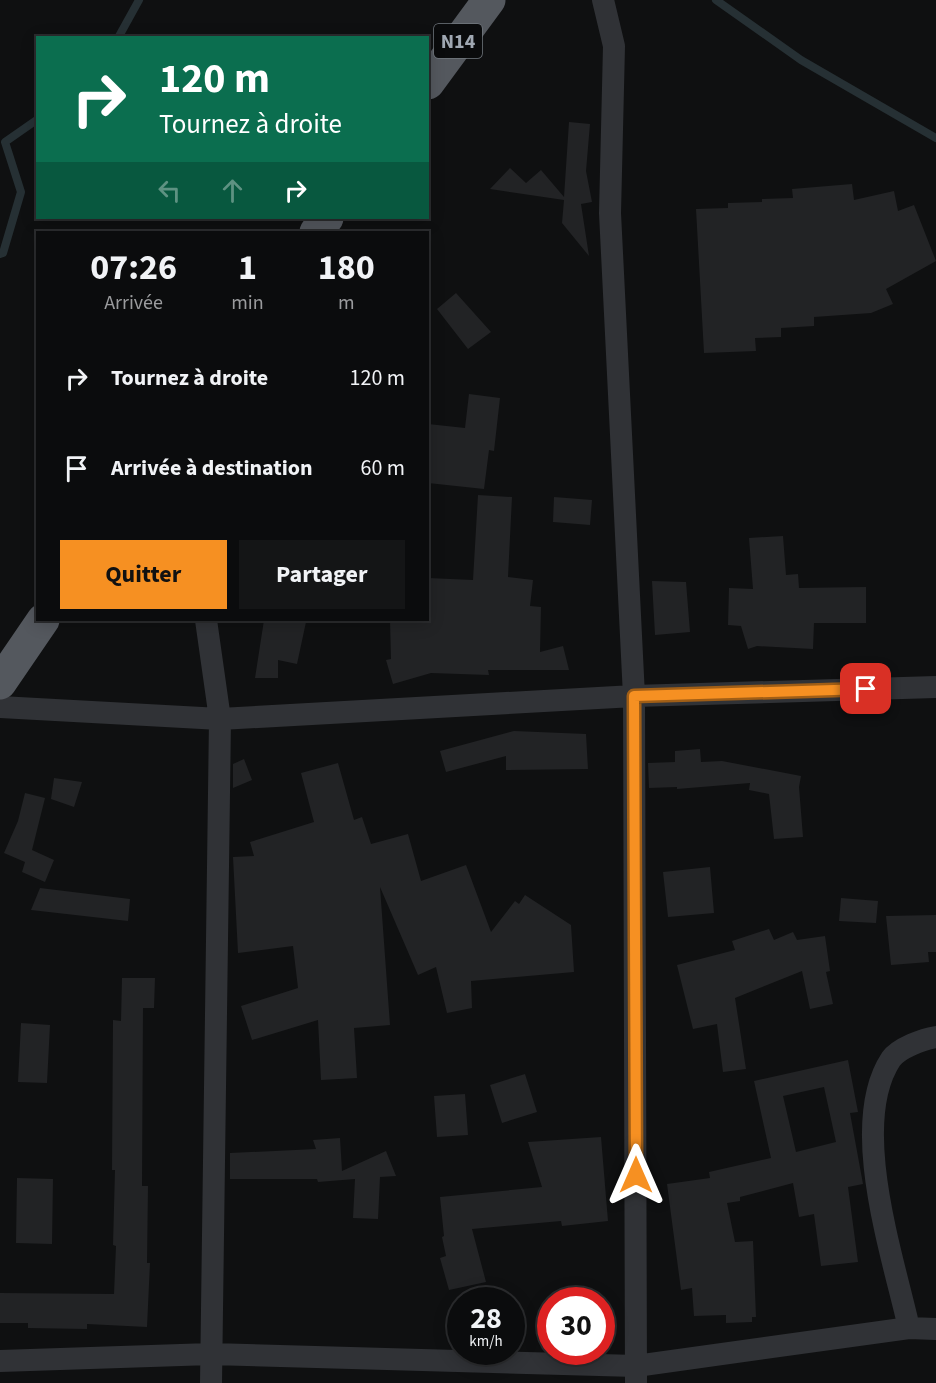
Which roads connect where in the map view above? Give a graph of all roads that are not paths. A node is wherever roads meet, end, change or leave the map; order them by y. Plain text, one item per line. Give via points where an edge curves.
1 (489, 0) edge
2 (603, 0) edge
3 (429, 82) edge
4 (326, 219) edge
5 (317, 231) edge
6 (42, 621) edge
7 (206, 621) edge
8 (0, 683) edge
9 (936, 687) edge
10 (634, 696) junction
11 (0, 707) edge
12 (220, 719) junction
13 (936, 1037) edge
14 (909, 1328) junction
15 (936, 1329) edge
16 (211, 1354) junction
17 (0, 1361) edge
18 (636, 1375) edge
19 (211, 1383) edge

1 - 3 highway, N14
2 - 10 street via 614,46 610,213
4 - 5 highway
6 - 8 highway
7 - 12 street
9 - 10 street
10 - 12 street
10 - 18 street
11 - 12 street
12 - 16 street
13 - 14 street via 923,1039 892,1057 878,1088 872,1125 874,1173
14 - 15 street
14 - 18 street
16 - 17 street
16 - 18 street
16 - 19 street

